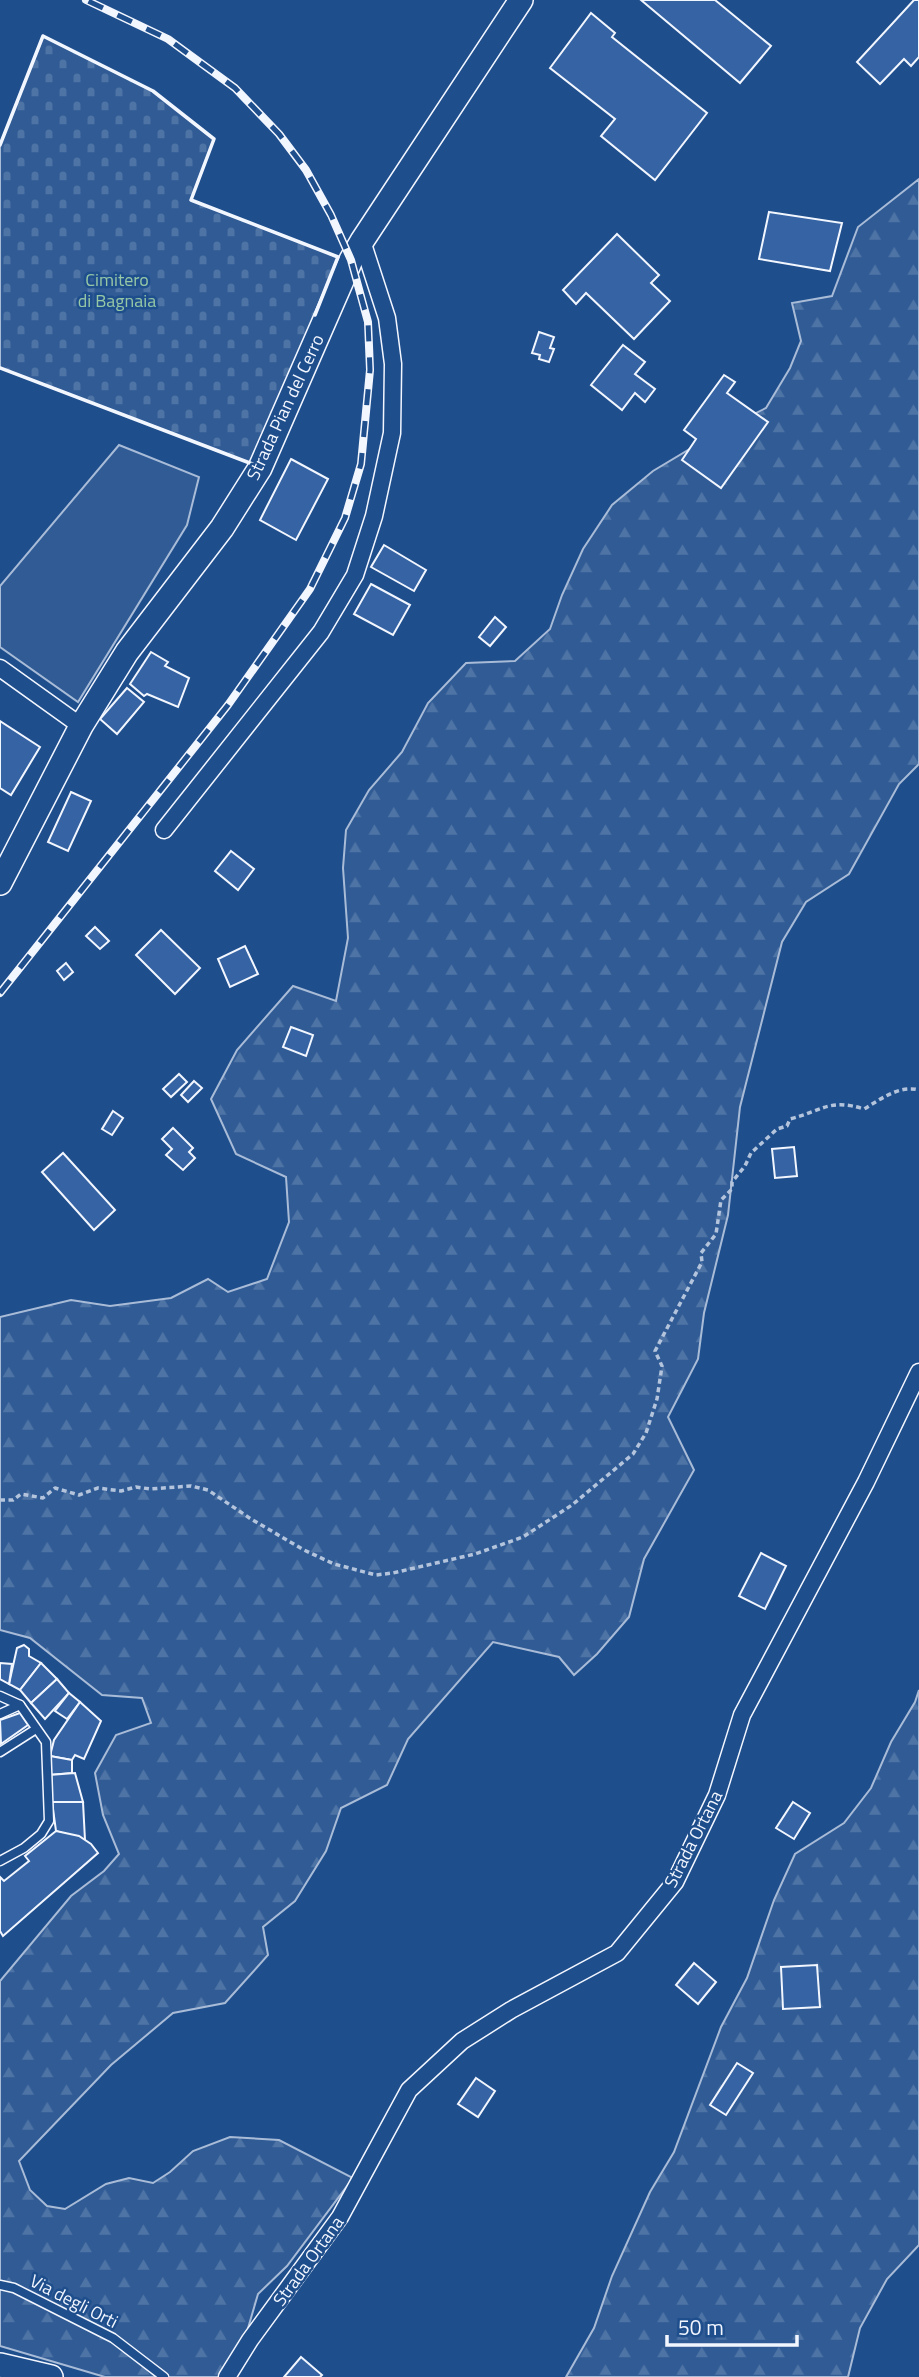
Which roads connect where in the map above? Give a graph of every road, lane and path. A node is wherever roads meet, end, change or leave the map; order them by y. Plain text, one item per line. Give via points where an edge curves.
1 (522, 0) edge
2 (362, 241) junction
3 (0, 668) edge
4 (81, 726) junction
5 (164, 830) dead end
6 (0, 883) edge
7 (919, 1090) edge
8 (919, 1372) edge
9 (0, 1500) edge
10 (0, 1696) edge
11 (20, 1705) junction
12 (0, 1713) edge
13 (36, 1729) junction
14 (1, 1750) edge
15 (1, 1860) edge
16 (0, 2285) edge
17 (0, 2365) edge
18 (51, 2377) edge
19 (164, 2377) edge
20 (227, 2377) edge

1 - 2 street, Strada Pian del Cerro
2 - 4 street, Strada Pian del Cerro via 260,468 222,528 127,652
2 - 5 street via 387,318 393,364 392,433 374,516 355,575 321,632
3 - 4 street
4 - 6 street, Strada Pian del Cerro
7 - 9 path via 891,1093 864,1109 844,1103 813,1110 790,1119 751,1153 721,1200 716,1234 701,1253 702,1262 655,1351 662,1366 657,1399 634,1454 572,1506 523,1537 475,1554 376,1575 304,1550 208,1490 191,1486 98,1488 79,1495 55,1488 43,1498 21,1494 13,1500
8 - 20 street, Strada Ortana via 742,1715 717,1794 675,1882 617,1953 462,2041 409,2090 340,2217
10 - 11 lane
11 - 12 lane
11 - 13 lane
13 - 14 lane
13 - 15 lane via 46,1742 49,1821 24,1848
16 - 19 lane, Via degli Orti via 113,2337
17 - 18 street

